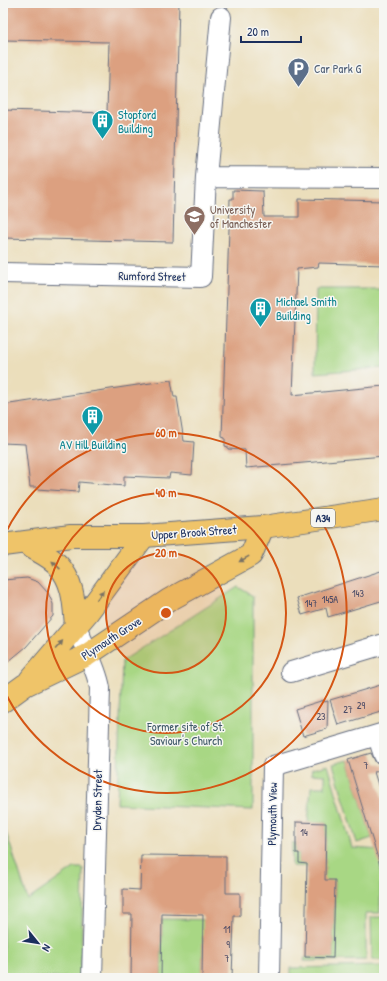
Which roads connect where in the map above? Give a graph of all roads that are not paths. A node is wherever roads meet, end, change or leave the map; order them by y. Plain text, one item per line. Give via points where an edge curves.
1 (221, 17) dead end
2 (206, 177) junction
3 (384, 178) edge
4 (3, 273) edge
5 (384, 510) edge
6 (263, 527) junction
7 (144, 536) junction
8 (25, 543) junction
9 (3, 544) edge
10 (76, 626) junction
11 (384, 644) edge
12 (87, 655) junction
13 (291, 672) dead end
14 (25, 685) junction
15 (3, 701) edge
16 (383, 744) edge
17 (92, 978) edge
18 (269, 978) edge

1 - 2 street, Rumford Street
2 - 3 street
2 - 4 street, Rumford Street via 201,277
5 - 6 main road, Upper Brook Street / A34
6 - 7 main road, Upper Brook Street / A34
6 -> 12 main road, Plymouth Grove via 251,555 164,604
7 - 8 main road, Upper Brook Street / A34 via 71,536
10 -> 7 main road, Plymouth Grove
8 - 9 main road, Upper Brook Street / A34
10 -> 8 main road via 74,599 69,582 58,564
10 - 12 street, Dryden Street
14 -> 10 main road, Plymouth Grove
11 - 13 street
12 - 14 main road, Plymouth Grove
12 - 17 street, Dryden Street via 97,671 100,688
14 - 15 main road, Plymouth Grove
16 - 18 street, Plymouth View via 272,766

